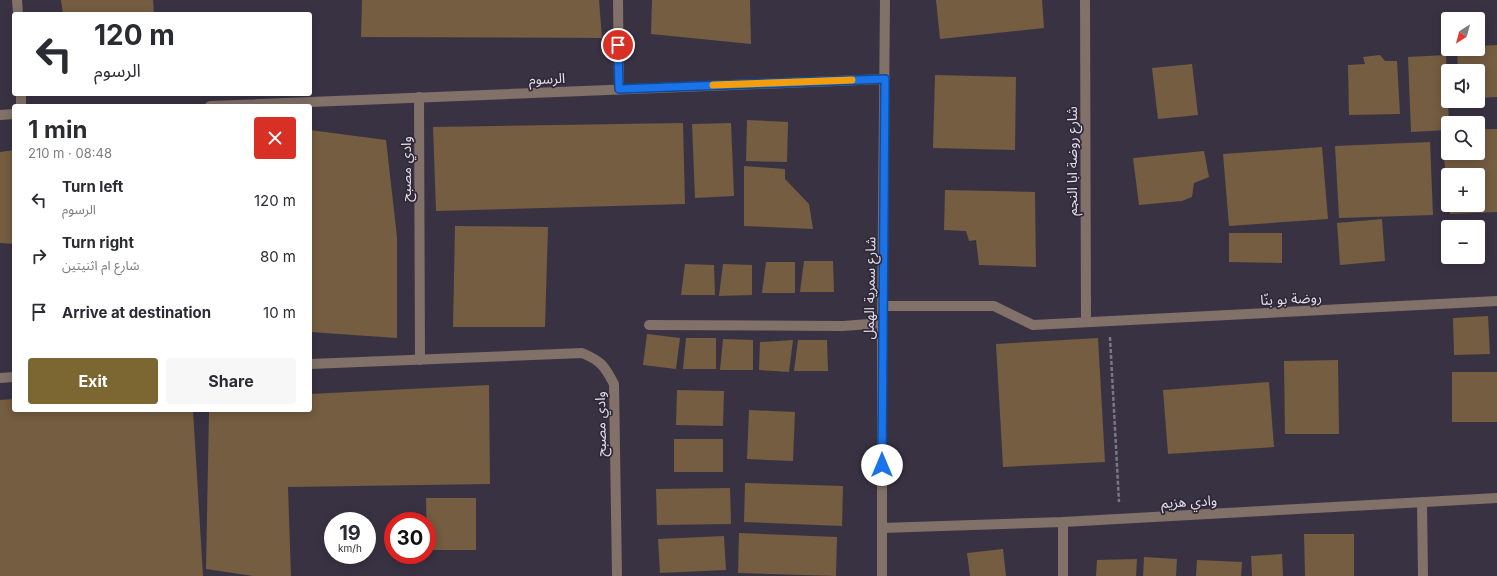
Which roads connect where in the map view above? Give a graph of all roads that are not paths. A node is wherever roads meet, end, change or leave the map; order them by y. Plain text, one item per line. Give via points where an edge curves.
1 (17, 0) edge
2 (618, 0) edge
3 (885, 0) edge
4 (1085, 0) edge
5 (18, 12) edge
6 (885, 79) junction
7 (619, 89) junction
8 (418, 97) junction
9 (256, 104) edge
10 (12, 114) edge
11 (0, 115) edge
12 (1497, 301) edge
13 (883, 306) junction
14 (1086, 322) junction
15 (882, 324) junction
16 (649, 325) dead end
17 (420, 360) junction
18 (312, 364) edge
19 (12, 377) edge
20 (0, 378) edge
21 (1497, 498) edge
22 (1422, 502) junction
23 (1063, 522) junction
24 (882, 528) junction
25 (616, 576) edge
26 (882, 576) edge
27 (1063, 576) edge
28 (1423, 576) edge

1 - 5 street
2 - 7 street
3 - 6 street, شارع سمرية الهمل
4 - 14 street, شارع روضة ابا النجم
6 - 7 street, الرسوم
6 - 13 street, شارع سمرية الهمل
7 - 8 street, الرسوم
8 - 9 street, الرسوم
8 - 17 street, وادي مصبح
10 - 11 street
12 - 14 street, روضة بو بنّا
13 - 14 street, روضة بو بنّا via 994,306 1033,325
13 - 15 street, شارع سمرية الهمل
15 - 16 street
15 - 24 street, شارع سمرية الهمل
17 - 18 street, وادي مصبح
17 - 25 street, وادي مصبح via 582,353 596,359 606,369 614,384
19 - 20 street
21 - 22 street, وادي هزيم
22 - 23 street, وادي هزيم
22 - 28 street
23 - 24 street, وادي هزيم
23 - 27 street
24 - 26 street, شارع سمرية الهمل

